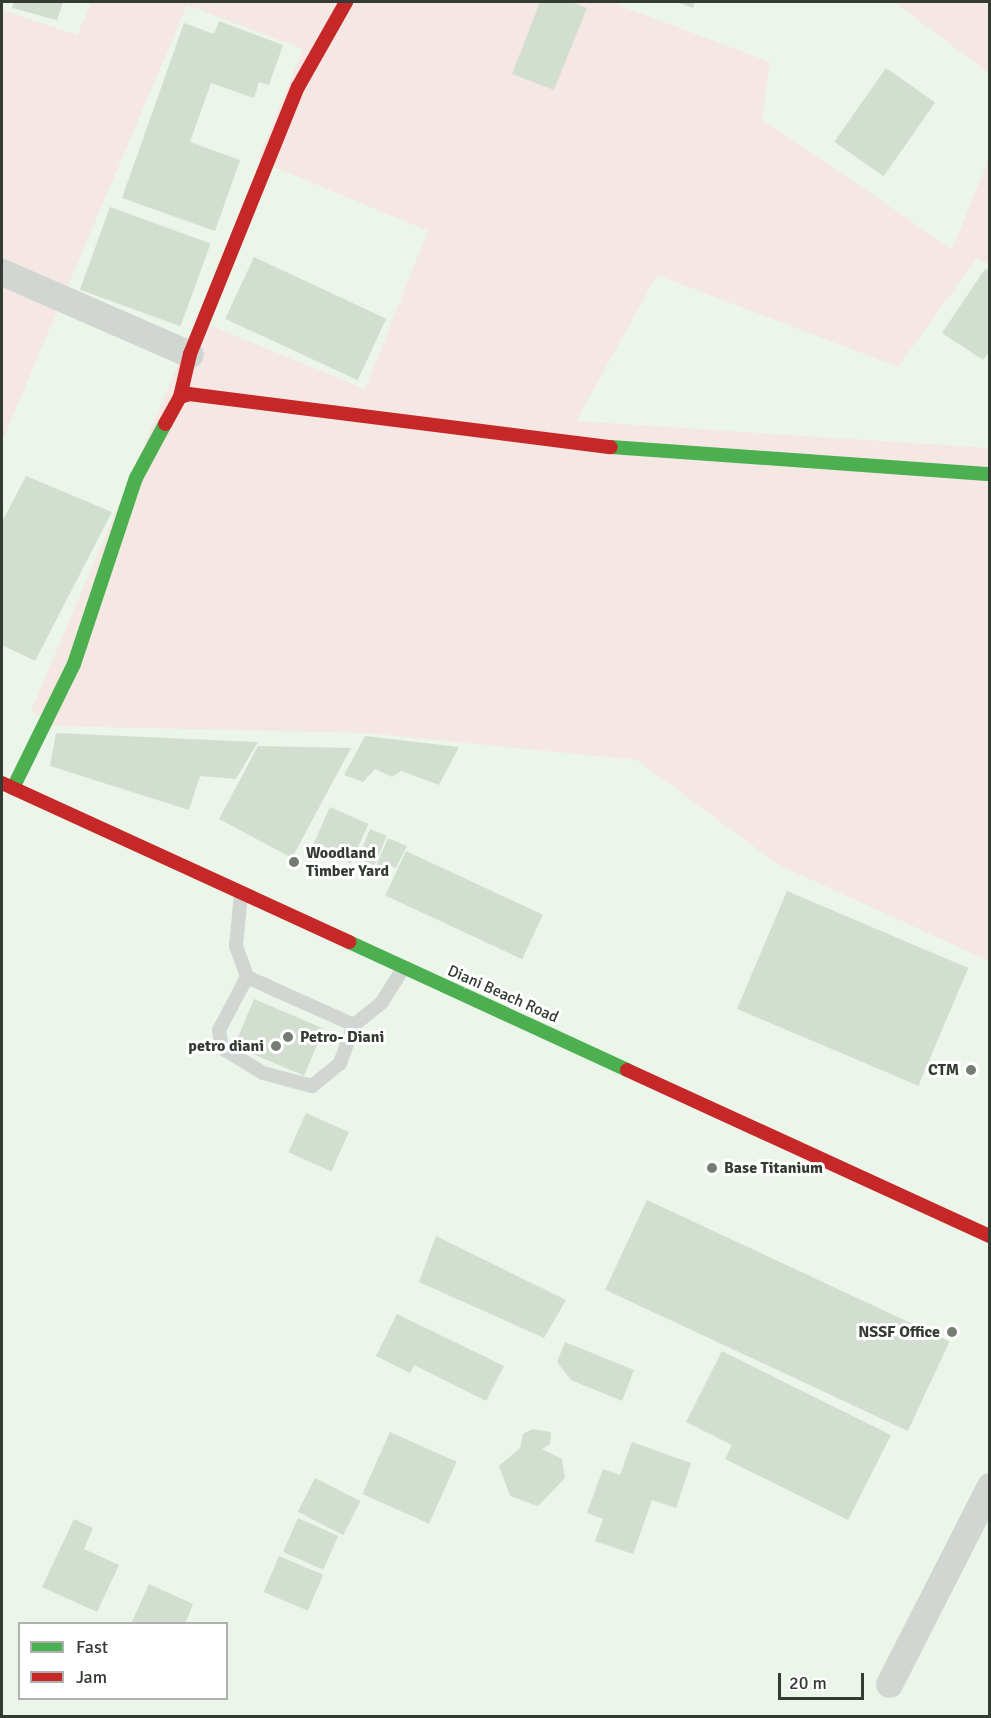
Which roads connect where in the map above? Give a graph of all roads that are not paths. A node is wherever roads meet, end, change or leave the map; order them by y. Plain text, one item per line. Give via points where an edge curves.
1 (346, 2) edge
2 (2, 272) edge
3 (190, 354) junction
4 (180, 397) junction
5 (990, 474) edge
6 (7, 786) edge
7 (241, 894) junction
8 (404, 967) junction
9 (247, 977) junction
10 (354, 1025) junction
11 (990, 1236) edge
12 (990, 1486) edge
13 (889, 1684) dead end

1 - 3 street via 298,87
2 - 3 street
3 - 4 street
4 - 5 street via 189,394 356,419 582,445
4 - 6 street via 136,478 74,664
6 - 7 street, Diani Beach Road
7 - 8 street, Diani Beach Road
7 - 9 lane via 236,946
8 - 10 lane via 382,1002
8 - 11 street, Diani Beach Road
9 - 10 lane
9 - 10 lane via 219,1030 222,1048 264,1073 312,1086 340,1063
12 - 13 street

